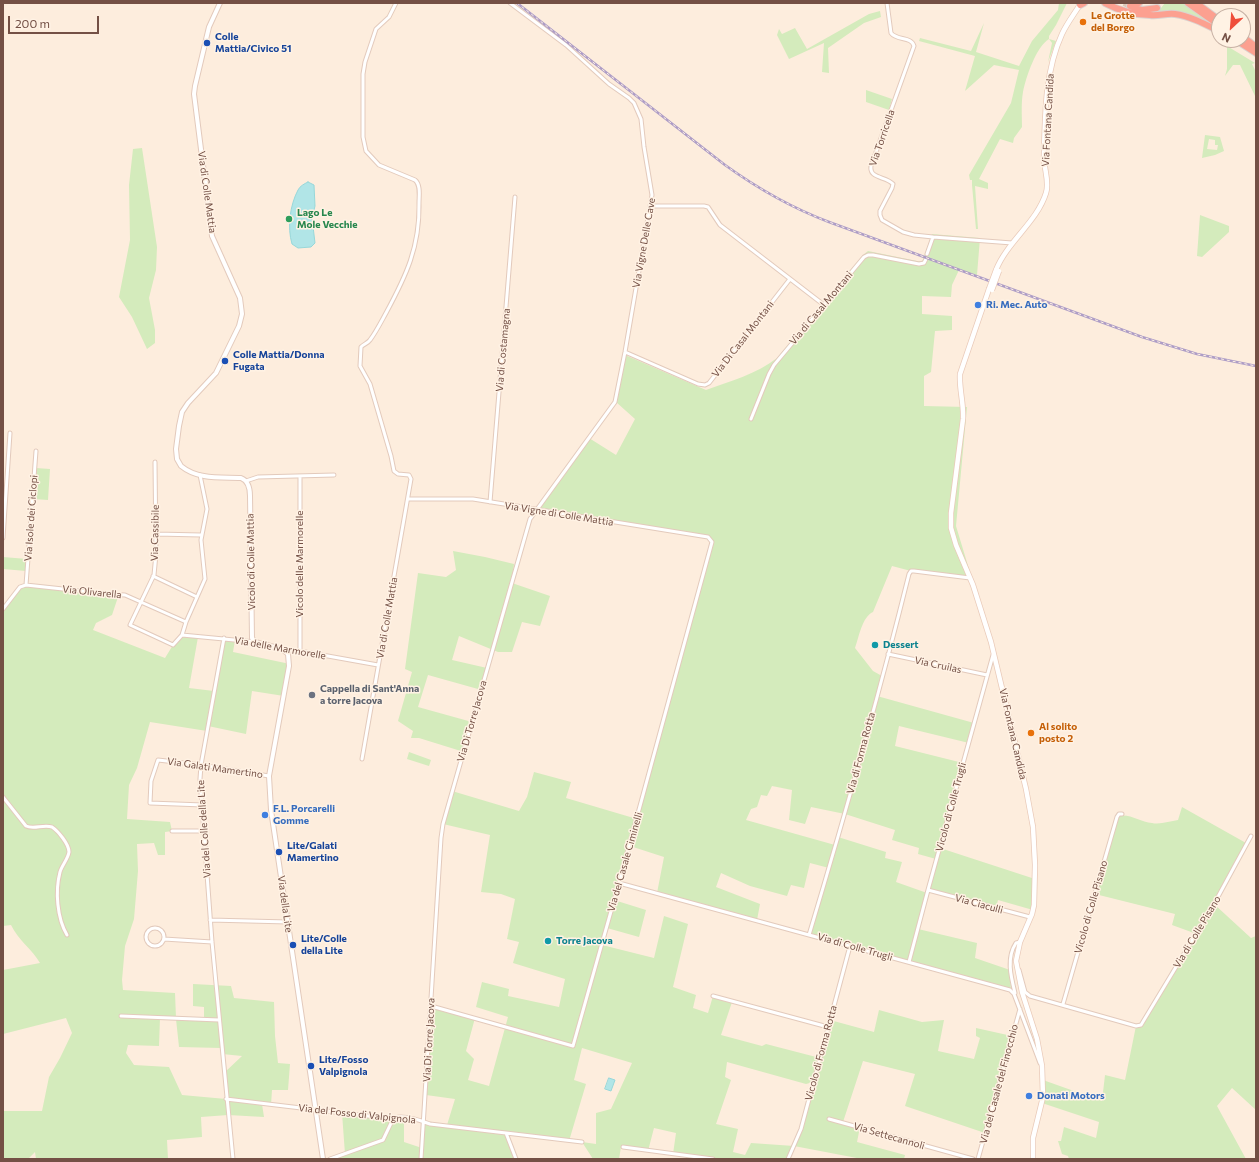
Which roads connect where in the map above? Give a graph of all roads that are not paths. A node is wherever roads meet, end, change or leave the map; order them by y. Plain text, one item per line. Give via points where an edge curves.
1 (220, 3) edge
2 (396, 3) edge
3 (510, 3) edge
4 (886, 3) edge
5 (1105, 3) edge
6 (1139, 3) edge
7 (1162, 3) edge
8 (1188, 3) edge
9 (1197, 3) edge
10 (1082, 4) edge
11 (1157, 8) junction
12 (1140, 14) junction
13 (1211, 14) edge
14 (1211, 19) edge
15 (1211, 27) edge
16 (515, 197) dead end
17 (651, 206) junction
18 (933, 237) junction
19 (1012, 243) junction
20 (927, 254) dead end
21 (926, 259) dead end
22 (790, 279) junction
23 (824, 305) junction
24 (625, 352) junction
25 (751, 419) dead end
26 (10, 433) dead end
27 (36, 451) dead end
28 (155, 462) dead end
29 (200, 475) junction
30 (334, 475) dead end
31 (300, 476) junction
32 (246, 481) junction
33 (409, 499) junction
34 (490, 502) junction
35 (535, 510) junction
36 (156, 534) junction
37 (202, 535) junction
38 (3, 538) edge
39 (708, 538) joint
40 (154, 576) junction
41 (970, 578) junction
42 (26, 585) junction
43 (197, 597) junction
44 (3, 602) edge
45 (141, 602) junction
46 (4, 607) edge
47 (186, 622) junction
48 (182, 635) junction
49 (224, 638) junction
50 (255, 642) junction
51 (286, 651) junction
52 (300, 652) junction
53 (994, 652) junction
54 (888, 654) junction
55 (378, 665) junction
56 (987, 676) junction
57 (362, 759) dead end
58 (201, 765) junction
59 (269, 776) junction
60 (3, 797) edge
61 (202, 804) junction
62 (1122, 814) dead end
63 (172, 831) dead end
64 (204, 831) junction
65 (1251, 836) dead end
66 (620, 883) junction
67 (928, 890) junction
68 (1030, 918) junction
69 (210, 920) junction
70 (288, 922) junction
71 (67, 935) dead end
72 (809, 935) junction
73 (164, 939) junction
74 (212, 942) junction
75 (1020, 942) junction
76 (850, 946) junction
77 (909, 962) junction
78 (1017, 967) junction
79 (713, 996) dead end
80 (1017, 1000) junction
81 (1063, 1004) junction
82 (431, 1006) junction
83 (1020, 1009) junction
84 (121, 1016) dead end
85 (219, 1020) junction
86 (828, 1027) junction
87 (1042, 1066) junction
88 (226, 1099) junction
89 (316, 1110) junction
90 (393, 1119) junction
91 (829, 1119) dead end
92 (424, 1121) junction
93 (506, 1133) junction
94 (582, 1142) dead end
95 (623, 1147) dead end
96 (677, 1157) edge
97 (233, 1159) edge
98 (323, 1159) edge
99 (330, 1159) edge
100 (422, 1159) edge
101 (516, 1159) edge
102 (713, 1159) edge
103 (788, 1159) edge
104 (973, 1159) edge
105 (978, 1159) edge
106 (1033, 1159) edge

1 - 29 street, Via di Colle Mattia via 209,30 194,92 212,236 239,296 242,312 240,326 218,370 186,404 180,419 177,460 182,467
2 - 33 street, Via di Colle Mattia via 389,17 376,28 365,62 363,138 367,152 380,166 417,182 419,222 410,265 371,339 361,346 360,366 370,384 394,470 398,474 411,476
3 - 17 street, Via Vigne Delle Cave via 564,44 635,105 642,120 644,149 652,191
4 - 18 street, Via Torricella via 891,33 894,37 911,41 914,46 870,170 872,174 893,184 880,211 882,220 908,234
5 - 12 highway
6 - 11 highway via 1130,6 1142,10
7 - 11 highway
8 - 14 highway
9 - 13 highway
10 - 19 main road, Via Fontana Candida via 1061,35 1049,75 1044,157 1046,192 1035,213
11 - 12 highway
12 - 15 highway via 1179,15
16 - 34 street, Via di Costamagna
17 - 22 street via 706,206 711,209 721,226
17 - 24 street, Via Vigne Delle Cave
18 - 19 street
18 - 20 street
19 - 41 main road, Via Fontana Candida, bridge via 1004,254 990,289 960,374 963,419 950,519 956,545
21 - 23 street, Via di Casal Montani via 924,263 918,264 867,255
22 - 23 street
22 - 24 street, Via Di Casal Montani via 707,385 698,384
23 - 25 street, Via di Casal Montani via 773,366
24 - 35 street, Via Di Torre Jacova via 613,405
26 - 38 street
27 - 42 street, Via Isole dei Ciclopi
28 - 36 street, Via Cassibile
29 - 32 street, Via di Colle Mattia via 241,478
29 - 37 street via 207,509
30 - 31 street, Via di Colle Mattia
31 - 32 street, Via di Colle Mattia via 258,477
31 - 52 street, Vicolo delle Marmorelle
32 - 50 street, Vicolo di Colle Mattia via 250,494 251,630
33 - 34 street, Via Vigne di Colle Mattia via 467,498
33 - 55 street, Via di Colle Mattia
34 - 35 street, Via Vigne di Colle Mattia
35 - 39 street, Via Vigne di Colle Mattia
35 - 82 street, Via Di Torre Jacova via 527,527 443,824
36 - 37 street
36 - 40 street, Via Cassibile
37 - 43 street via 205,577
39 - 66 street, Via del Casale Ciminelli via 712,540 712,545
40 - 43 street
40 - 45 street, Via Cassibile
41 - 53 main road, Via Fontana Candida
41 - 54 street, Via di Forma Rotta via 911,571
42 - 45 street, Via Olivarella via 125,595
42 - 46 street via 20,587
43 - 47 street
44 - 46 street
45 - 47 street, Via Olivarella
45 - 48 street, Via Cassibile via 130,625 172,645
47 - 48 street
48 - 49 street, Via delle Marmorelle
49 - 50 street, Via delle Marmorelle
49 - 58 street, Via del Colle della Lite
50 - 51 street, Via delle Marmorelle
51 - 52 street, Via delle Marmorelle
51 - 59 street, Via della Lite via 289,666
52 - 55 street, Via delle Marmorelle
53 - 56 street, Vicolo di Colle Trugli
53 - 68 main road, Via Fontana Candida via 1032,819 1035,884 1034,908
54 - 56 street, Via Cruilas
54 - 72 street, Via di Forma Rotta
55 - 57 street, Via di Colle Mattia
56 - 67 street, Vicolo di Colle Trugli
58 - 59 street, Via Galati Mamertino
58 - 61 street, Via del Colle della Lite
58 - 61 street, Via Galati Mamertino via 158,760 151,781 150,803
59 - 70 street, Via della Lite via 271,810
60 - 71 street via 26,826 52,827 67,847 69,853 60,871 58,890 62,924
61 - 64 street, Via del Colle della Lite
62 - 81 street, Vicolo di Colle Pisano via 1117,817
63 - 64 street
64 - 69 street, Via del Colle della Lite
65 - 81 street, Via di Colle Pisano via 1214,904 1140,1026
66 - 72 street, Via di Colle Trugli
66 - 82 street, Via del Casale Ciminelli via 573,1046
67 - 68 street, Via Ciaculli
67 - 77 street, Vicolo di Colle Trugli
68 - 75 main road, Via Fontana Candida
69 - 70 street
69 - 74 street, Via del Colle della Lite
70 - 89 street, Via della Lite
72 - 76 street, Via di Colle Trugli
73 - 73 street via 158,946 152,946 145,935 151,928 157,928 162,931
73 - 74 street
74 - 85 street, Via del Colle della Lite
75 - 78 main road, Via Fontana Candida
75 - 80 street via 1014,947 1010,962
76 - 77 street, Via di Colle Trugli
76 - 86 street, Vicolo di Forma Rotta
77 - 80 street, Via di Colle Trugli via 1008,989
78 - 81 street via 1027,995
78 - 87 main road, Via Fontana Candida
79 - 86 street
80 - 83 street
82 - 92 street, Via Di Torre Jacova
83 - 87 street
83 - 105 street, Via del Casale del Finocchio
84 - 85 street
85 - 88 street, Via del Colle della Lite
86 - 103 street, Vicolo di Forma Rotta via 801,1129
87 - 106 main road, Via Fontana Candida via 1042,1099 1033,1138
88 - 89 street, Via del Fosso di Valpignola
88 - 97 street, Via del Colle della Lite
89 - 90 street, Via del Fosso di Valpignola
89 - 98 street, Via della Lite
90 - 92 street, Via del Fosso di Valpignola via 399,1117
90 - 99 street via 383,1140
91 - 104 street, Via Settecannoli
92 - 93 street, Via del Fosso di Valpignola
92 - 100 street, Via Di Torre Jacova
93 - 94 street, Via del Fosso di Valpignola
93 - 101 street
95 - 96 street
96 - 102 street

